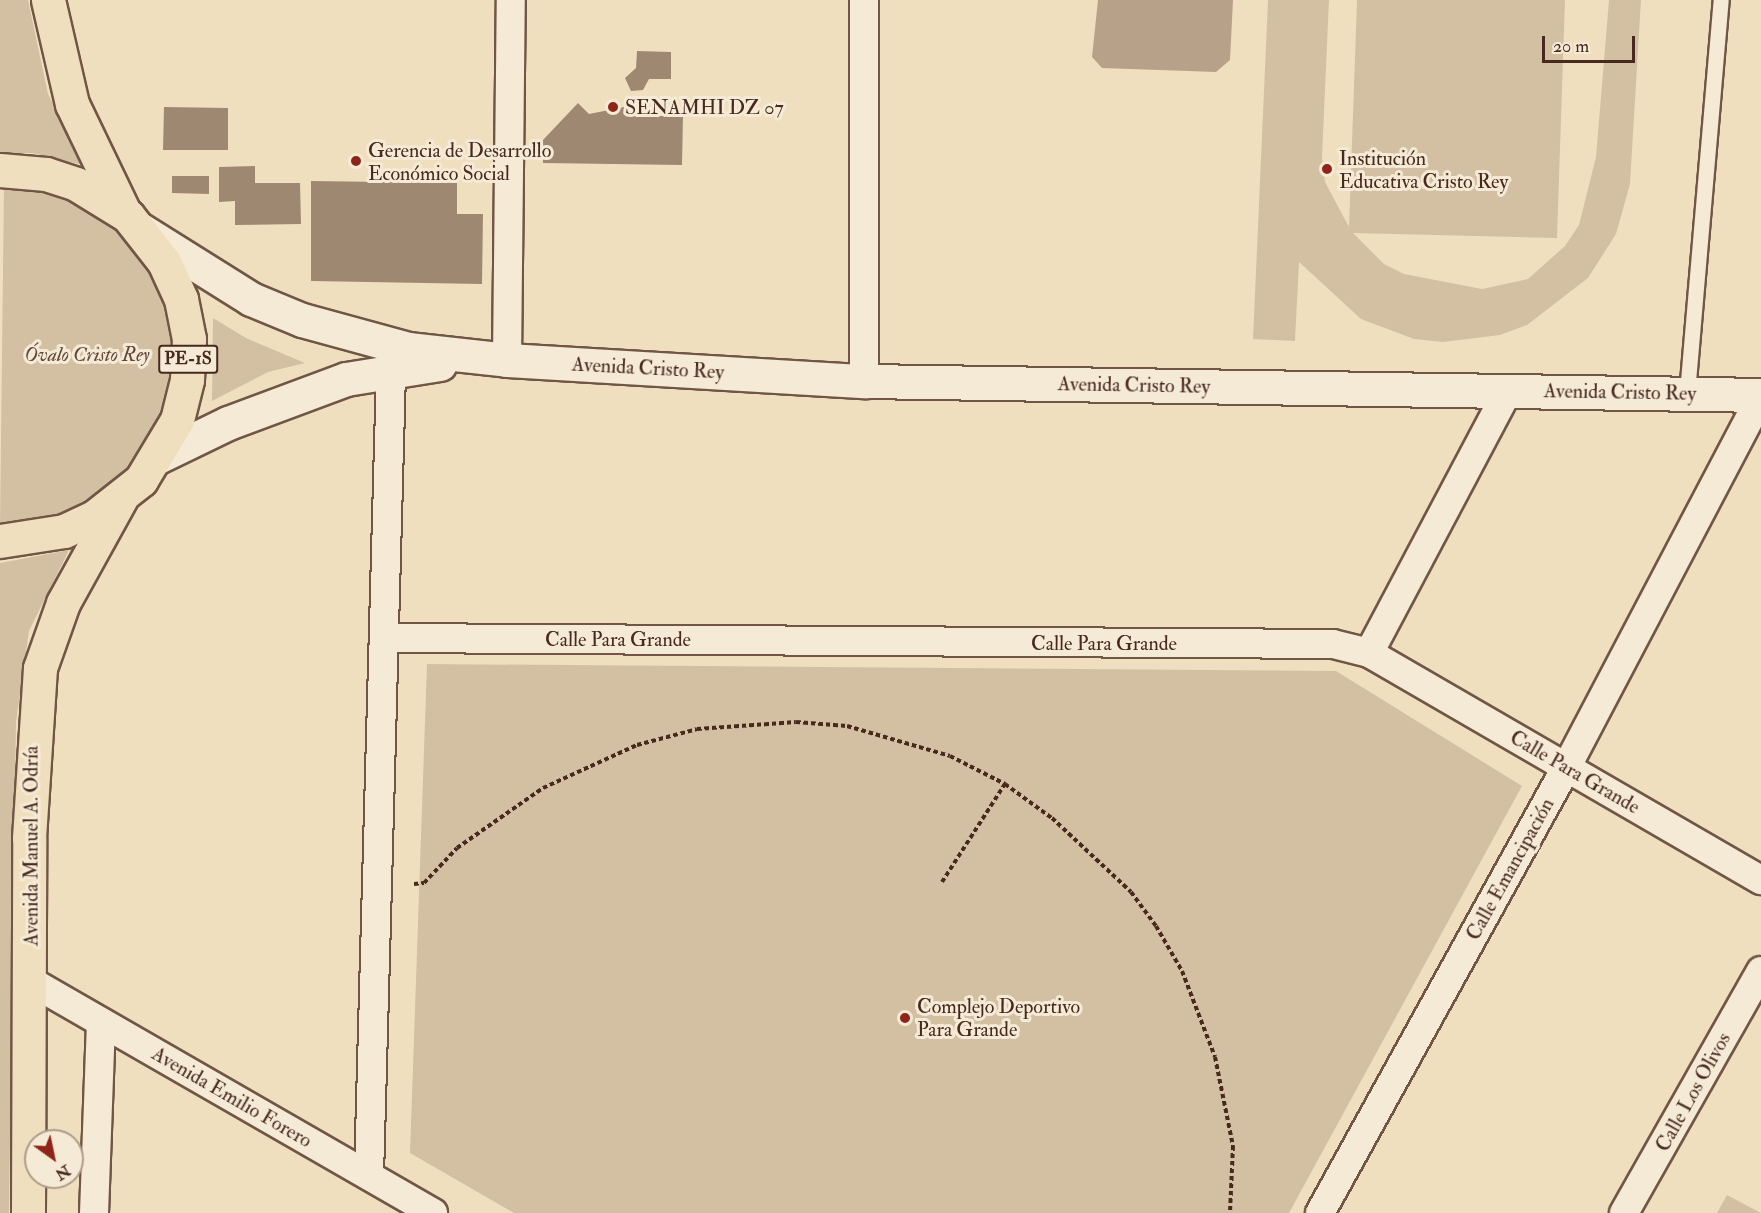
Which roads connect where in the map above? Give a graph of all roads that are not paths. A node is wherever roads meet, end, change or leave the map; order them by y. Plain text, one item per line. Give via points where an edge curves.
1 (48, 0) edge
2 (511, 0) edge
3 (864, 0) edge
4 (1721, 0) edge
5 (0, 170) edge
6 (134, 223) junction
7 (507, 360) junction
8 (391, 371) junction
9 (864, 381) junction
10 (1508, 390) junction
11 (1687, 393) junction
12 (1761, 395) edge
13 (158, 457) junction
14 (121, 498) junction
15 (0, 541) edge
16 (386, 638) junction
17 (1369, 653) junction
18 (1566, 768) junction
19 (1761, 880) edge
20 (1761, 971) edge
21 (30, 981) junction
22 (101, 1022) junction
23 (369, 1175) junction
24 (28, 1213) edge
25 (94, 1213) edge
26 (434, 1213) edge
27 (1320, 1213) edge
28 (1624, 1213) edge

1 - 6 highway, PE-1S via 72,104
2 - 7 street
3 - 9 street
4 - 11 lane
5 - 6 highway, PE-1S via 46,174 76,184
6 - 7 main road, Avenida Cristo Rey via 251,299 302,320 408,349
6 - 13 highway, PE-1S via 164,262 181,299 189,339 185,390
7 - 8 main road, Avenida Cristo Rey
7 - 9 main road, Avenida Cristo Rey
8 - 13 main road, Avenida Cristo Rey via 297,396
8 - 16 street
9 - 10 main road, Avenida Cristo Rey
10 - 11 main road, Avenida Cristo Rey
10 - 17 street
11 - 12 main road, Avenida Cristo Rey
12 - 18 street, Calle Emancipación
13 - 14 highway, PE-1S
14 - 15 highway, PE-1S via 64,531
14 - 21 highway, Avenida Manuel A. Odría / PE-1S via 63,603 40,668 32,741
16 - 17 street, Calle Para Grande via 1334,644
16 - 23 street
17 - 18 street, Calle Para Grande
18 - 19 street, Calle Para Grande
18 - 27 street, Calle Emancipación
20 - 28 street, Calle Los Olivos
21 - 22 street, Avenida Emilio Forero
21 - 24 highway, Avenida Manuel A. Odría / PE-1S
22 - 23 street, Avenida Emilio Forero
22 - 25 street
23 - 26 street, Avenida Emilio Forero

